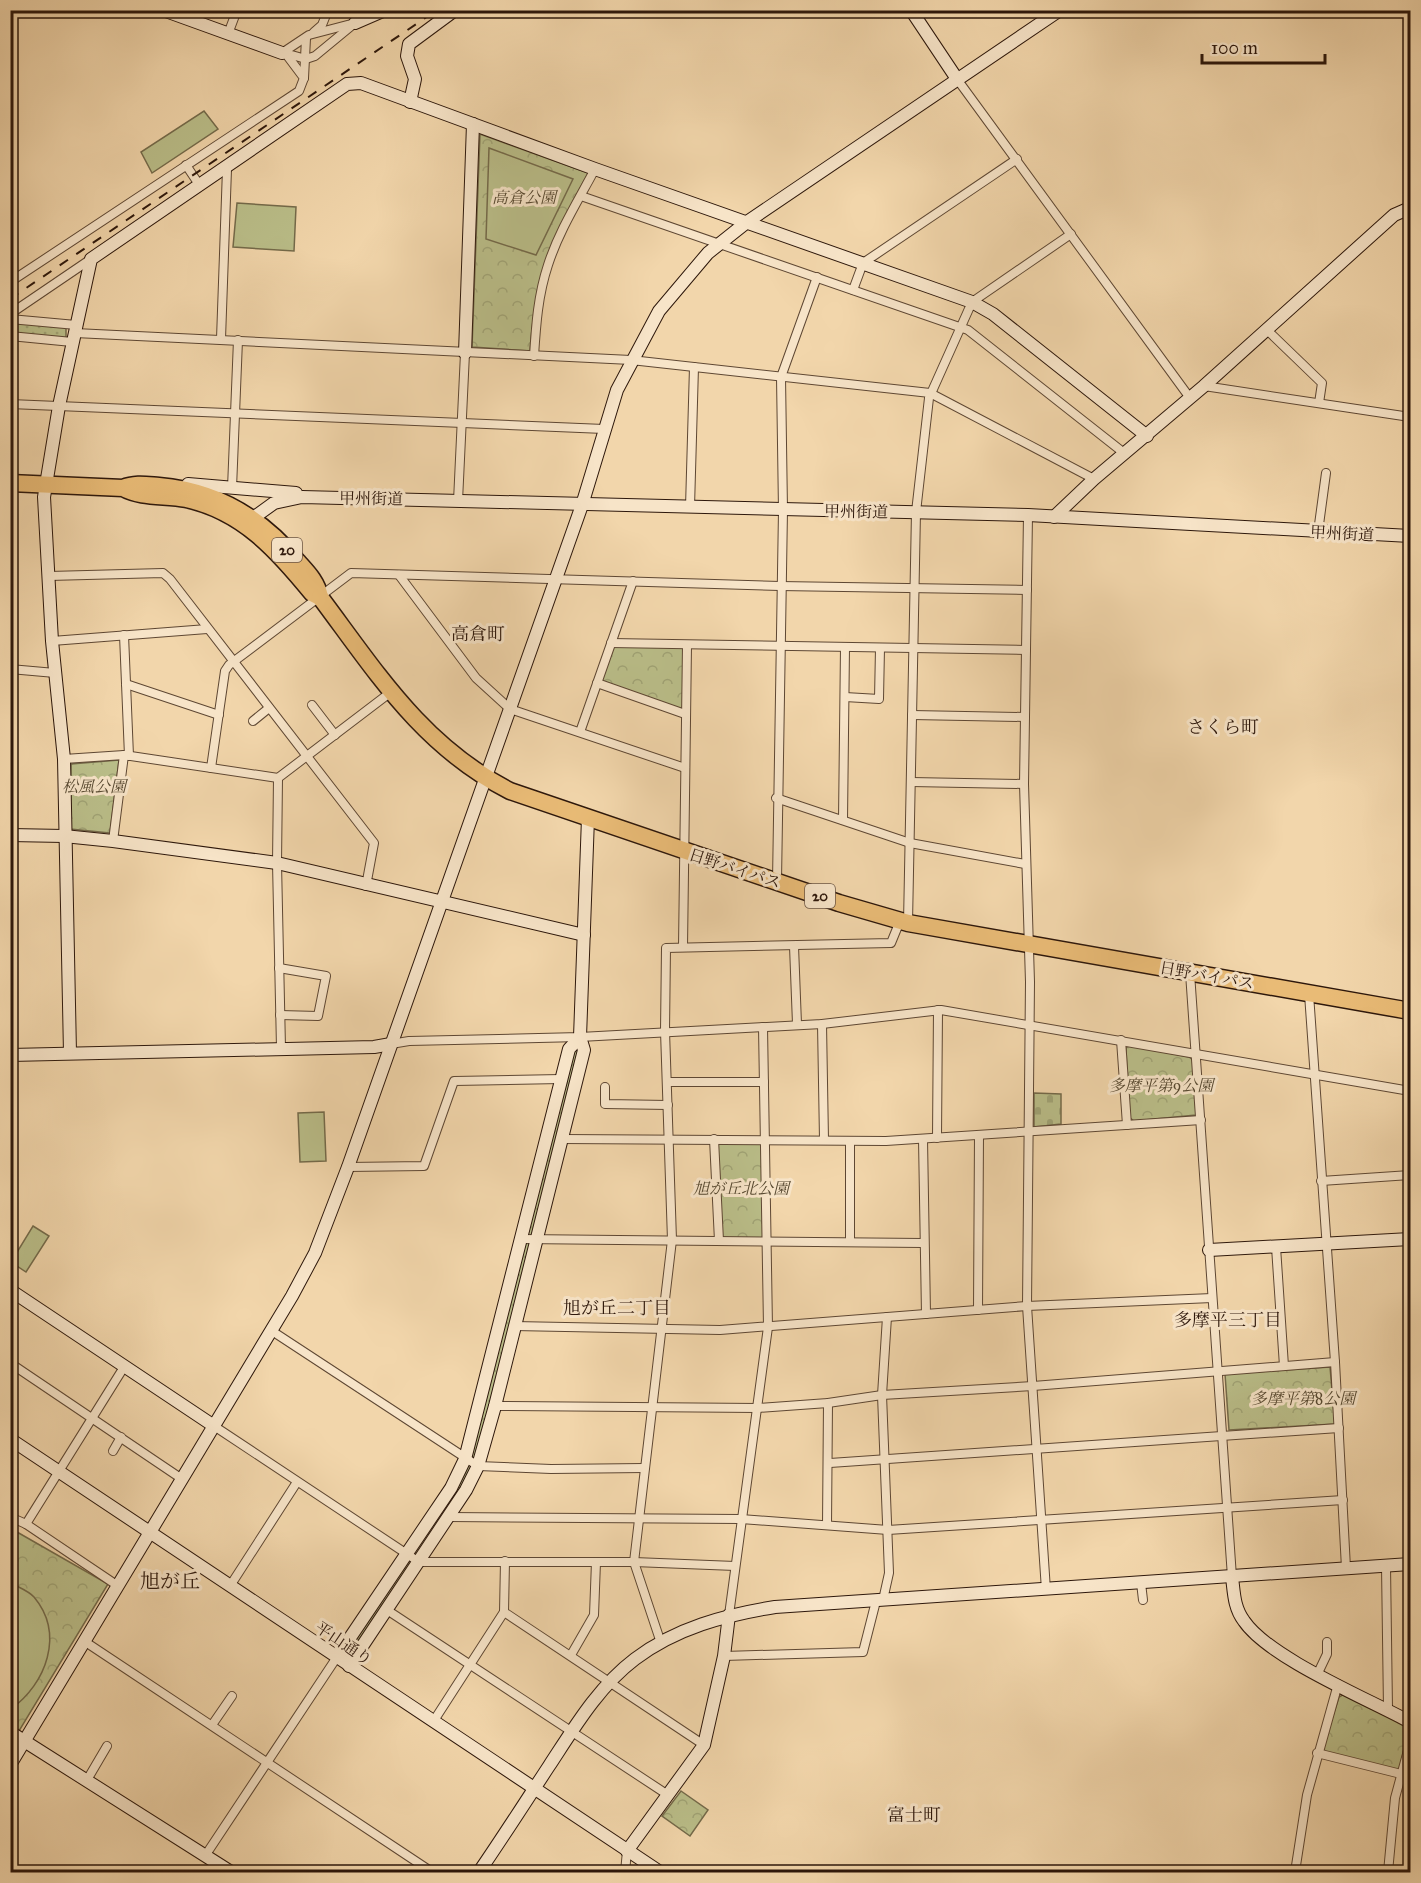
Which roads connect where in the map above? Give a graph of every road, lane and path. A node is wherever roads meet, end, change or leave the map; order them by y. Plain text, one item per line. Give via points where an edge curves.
1 (163, 10) edge
2 (237, 10) edge
3 (329, 10) edge
4 (384, 10) edge
5 (455, 10) edge
6 (911, 10) edge
7 (1060, 10) edge
8 (367, 14) edge
9 (355, 22) junction
10 (329, 30) junction
11 (228, 34) junction
12 (307, 36) junction
13 (331, 43) junction
14 (284, 53) junction
15 (306, 59) junction
16 (304, 78) junction
17 (957, 79) junction
18 (410, 102) junction
19 (474, 124) junction
20 (1017, 159) junction
21 (186, 165) junction
22 (227, 169) junction
23 (595, 170) junction
24 (200, 186) junction
25 (581, 196) junction
26 (1410, 208) edge
27 (747, 222) junction
28 (1071, 234) junction
29 (720, 244) junction
30 (91, 259) junction
31 (863, 263) junction
32 (817, 277) junction
33 (10, 282) edge
34 (854, 290) junction
35 (972, 302) junction
36 (10, 314) edge
37 (10, 319) edge
38 (960, 327) junction
39 (1266, 329) junction
40 (74, 333) junction
41 (10, 336) edge
42 (221, 339) junction
43 (238, 340) junction
44 (465, 353) junction
45 (534, 356) junction
46 (631, 360) junction
47 (694, 367) junction
48 (781, 377) junction
49 (1204, 386) junction
50 (930, 393) junction
51 (1190, 398) junction
52 (1319, 403) junction
53 (10, 404) edge
54 (59, 406) junction
55 (234, 414) junction
56 (1410, 417) edge
57 (462, 424) junction
58 (604, 429) junction
59 (1147, 435) junction
60 (1124, 453) junction
61 (1326, 473) dead end
62 (1094, 479) junction
63 (10, 483) edge
64 (45, 485) junction
65 (143, 485) junction
66 (123, 488) junction
67 (232, 488) junction
68 (302, 497) junction
69 (458, 501) junction
70 (582, 505) junction
71 (690, 507) junction
72 (783, 510) junction
73 (916, 512) junction
74 (1028, 515) junction
75 (1054, 517) junction
76 (249, 521) junction
77 (1318, 532) junction
78 (1410, 536) edge
79 (399, 575) junction
80 (49, 576) junction
81 (555, 579) junction
82 (633, 581) junction
83 (780, 586) junction
84 (914, 588) junction
85 (1027, 590) junction
86 (320, 597) junction
87 (207, 629) junction
88 (124, 635) junction
89 (52, 641) junction
90 (611, 643) junction
91 (687, 645) junction
92 (779, 646) junction
93 (845, 647) junction
94 (880, 648) junction
95 (913, 648) junction
96 (1026, 650) junction
97 (233, 662) junction
98 (10, 669) edge
99 (55, 673) junction
100 (597, 683) junction
101 (126, 684) junction
102 (391, 692) junction
103 (845, 697) junction
104 (312, 705) dead end
105 (269, 708) junction
106 (510, 709) junction
107 (685, 714) junction
108 (219, 715) junction
109 (912, 715) junction
110 (1025, 717) junction
111 (253, 721) dead end
112 (580, 732) junction
113 (335, 735) junction
114 (126, 756) junction
115 (307, 756) junction
116 (64, 759) junction
117 (211, 768) junction
118 (685, 768) junction
119 (278, 778) junction
120 (486, 778) junction
121 (911, 782) junction
122 (1024, 784) junction
123 (776, 798) junction
124 (588, 818) junction
125 (843, 820) junction
126 (10, 835) edge
127 (64, 836) junction
128 (113, 841) junction
129 (910, 843) junction
130 (684, 851) junction
131 (277, 863) junction
132 (1025, 864) junction
133 (777, 881) junction
134 (366, 886) junction
135 (441, 901) junction
136 (904, 922) junction
137 (584, 935) junction
138 (1030, 944) junction
139 (794, 946) junction
140 (683, 947) junction
141 (279, 968) junction
142 (1190, 972) junction
143 (1309, 994) junction
144 (938, 1010) junction
145 (1410, 1011) edge
146 (280, 1015) junction
147 (797, 1024) junction
148 (822, 1024) junction
149 (1029, 1024) junction
150 (763, 1027) junction
151 (665, 1031) junction
152 (580, 1037) junction
153 (1121, 1040) junction
154 (391, 1044) junction
155 (281, 1048) junction
156 (70, 1053) junction
157 (1197, 1053) junction
158 (10, 1055) edge
159 (1314, 1075) junction
160 (561, 1079) junction
161 (668, 1082) junction
162 (764, 1082) junction
163 (605, 1087) dead end
164 (1410, 1091) edge
165 (668, 1104) junction
166 (1201, 1120) junction
167 (1127, 1125) junction
168 (1029, 1131) junction
169 (979, 1136) junction
170 (668, 1138) junction
171 (937, 1138) junction
172 (562, 1139) junction
173 (714, 1139) junction
174 (765, 1139) junction
175 (923, 1139) junction
176 (824, 1140) junction
177 (850, 1141) junction
178 (348, 1167) junction
179 (1410, 1175) edge
180 (1321, 1181) junction
181 (521, 1239) junction
182 (535, 1239) junction
183 (1410, 1239) edge
184 (672, 1240) junction
185 (719, 1241) junction
186 (767, 1241) junction
187 (850, 1242) junction
188 (923, 1243) junction
189 (1325, 1245) junction
190 (1276, 1247) junction
191 (1209, 1250) junction
192 (10, 1290) edge
193 (1212, 1298) junction
194 (1027, 1306) junction
195 (978, 1310) junction
196 (926, 1314) junction
197 (887, 1317) junction
198 (514, 1326) junction
199 (768, 1327) junction
200 (661, 1329) junction
201 (272, 1331) junction
202 (1335, 1362) junction
203 (10, 1363) edge
204 (1284, 1366) junction
205 (124, 1367) junction
206 (1216, 1371) junction
207 (1033, 1386) junction
208 (882, 1395) junction
209 (828, 1403) junction
210 (495, 1406) junction
211 (651, 1408) junction
212 (758, 1408) junction
213 (94, 1418) junction
214 (214, 1426) junction
215 (1339, 1428) junction
216 (1220, 1435) junction
217 (121, 1437) junction
218 (10, 1439) edge
219 (1036, 1447) junction
220 (113, 1451) dead end
221 (882, 1458) junction
222 (465, 1459) junction
223 (830, 1463) junction
224 (478, 1466) junction
225 (644, 1468) junction
226 (60, 1473) junction
227 (182, 1479) junction
228 (297, 1482) junction
229 (1343, 1500) junction
230 (1227, 1509) junction
231 (10, 1517) edge
232 (449, 1517) junction
233 (638, 1518) junction
234 (741, 1519) junction
235 (1042, 1522) junction
236 (26, 1524) junction
237 (827, 1525) junction
238 (888, 1530) junction
239 (150, 1532) junction
240 (407, 1555) junction
241 (505, 1561) junction
242 (419, 1562) junction
243 (596, 1562) junction
244 (634, 1562) junction
245 (1410, 1564) edge
246 (735, 1566) junction
247 (1386, 1566) junction
248 (1346, 1568) junction
249 (1232, 1577) junction
250 (1141, 1583) junction
251 (118, 1586) junction
252 (230, 1586) junction
253 (1046, 1590) junction
254 (879, 1600) junction
255 (1143, 1600) dead end
256 (387, 1610) junction
257 (504, 1612) junction
258 (729, 1615) junction
259 (84, 1641) junction
260 (1327, 1642) dead end
261 (661, 1643) junction
262 (571, 1655) junction
263 (724, 1656) junction
264 (337, 1658) junction
265 (471, 1665) junction
266 (350, 1666) junction
267 (1318, 1673) junction
268 (611, 1682) junction
269 (1338, 1684) junction
270 (232, 1696) dead end
271 (1388, 1709) junction
272 (433, 1722) junction
273 (1410, 1722) edge
274 (212, 1725) junction
275 (10, 1732) edge
276 (572, 1732) junction
277 (25, 1741) junction
278 (1410, 1743) edge
279 (704, 1745) junction
280 (107, 1746) dead end
281 (1317, 1753) junction
282 (267, 1762) junction
283 (10, 1765) edge
284 (1401, 1774) junction
285 (87, 1780) junction
286 (534, 1790) junction
287 (668, 1795) junction
288 (627, 1851) junction
289 (205, 1856) junction
290 (231, 1872) edge
291 (432, 1872) edge
292 (479, 1872) edge
293 (625, 1872) edge
294 (660, 1872) edge
295 (1295, 1872) edge
296 (1388, 1872) edge

1 - 11 street
2 - 11 street
3 - 10 street
3 - 12 street via 322,25
4 - 8 street
5 - 18 street via 409,44 407,56 416,79
6 - 17 street
7 - 17 street
8 - 9 street
9 - 10 street
9 - 13 street
10 - 12 street
10 - 13 street
11 - 14 street
12 - 14 street
12 - 15 street
13 - 15 street
14 - 15 street
14 - 16 street
15 - 16 street
16 - 21 street via 299,91
17 - 20 street
17 - 27 street
18 - 19 street
18 - 22 street via 361,83 347,84
19 - 23 street
19 - 44 street
20 - 28 street
20 - 31 street
21 - 24 street
21 - 33 street
22 - 24 street
22 - 42 street
23 - 25 street
23 - 27 street
24 - 30 street
25 - 29 street
25 - 45 street via 547,266 537,311
26 - 39 street via 1394,215
27 - 29 street
27 - 31 street
28 - 35 street
28 - 51 street
29 - 32 street
29 - 46 street via 690,272 659,311
30 - 36 street
30 - 40 street
31 - 34 street
31 - 35 street
32 - 34 street
32 - 48 street
34 - 38 street
35 - 38 street
35 - 59 street via 993,314
37 - 40 street
38 - 50 street
38 - 60 street
39 - 49 street
39 - 52 street via 1322,383
40 - 41 street
40 - 42 street
40 - 54 street
42 - 43 street
43 - 44 street
43 - 55 street
44 - 45 street
44 - 57 street
45 - 46 street
46 - 47 street
46 - 58 street
47 - 48 street
47 - 71 street
48 - 50 street
48 - 72 street
49 - 51 street
49 - 52 street
50 - 62 street
50 - 73 street
51 - 59 street
52 - 56 street
53 - 54 street
54 - 55 street
54 - 64 street
55 - 57 street
55 - 67 street
57 - 58 street
57 - 69 street
58 - 70 street
59 - 60 street
60 - 62 street
61 - 77 street
62 - 75 street
63 - 64 highway, 20
64 - 66 highway, 20
64 - 80 street
65 - 66 highway, 日野バイパス / 20
65 - 67 street, 甲州街道
65 - 76 highway, 日野バイパス / 20 via 205,494
66 - 76 highway, 20 via 131,493 187,499
67 - 68 street, 甲州街道 via 295,492
68 - 69 street, 甲州街道
68 - 76 street, 甲州街道 via 274,502
69 - 70 street, 甲州街道
70 - 71 street, 甲州街道
70 - 81 street
71 - 72 street, 甲州街道
72 - 73 street, 甲州街道
72 - 83 street
73 - 74 street, 甲州街道
73 - 84 street
74 - 75 street, 甲州街道
74 - 85 street
75 - 77 street, 甲州街道
76 - 86 highway, 日野バイパス / 20 via 294,556 318,587
77 - 78 street, 甲州街道
79 - 81 street
79 - 86 street via 351,573
79 - 106 street via 476,678
80 - 87 street via 163,573
80 - 89 street
81 - 82 street
81 - 106 street
82 - 83 street
82 - 90 street
83 - 84 street
83 - 92 street
84 - 85 street
84 - 95 street
85 - 96 street
86 - 97 street
86 - 102 highway, 日野バイパス / 20
87 - 88 street
87 - 97 street
88 - 89 street
88 - 101 street
89 - 99 street
90 - 91 street
90 - 100 street
91 - 92 street
91 - 107 street
92 - 93 street
92 - 123 street
93 - 94 street
93 - 103 street
94 - 95 street
94 - 103 street via 879,699
95 - 96 street
95 - 109 street
96 - 110 street
97 - 105 street
97 - 108 street via 225,671
98 - 99 street
99 - 116 street
100 - 107 street
100 - 112 street
101 - 108 street
101 - 114 street
102 - 113 street
102 - 120 highway, 日野バイパス / 20 via 442,747
103 - 125 street
104 - 113 street
105 - 111 street
105 - 115 street
106 - 112 street
106 - 120 street
107 - 118 street
108 - 117 street
109 - 110 street
109 - 121 street
110 - 122 street
112 - 118 street
113 - 115 street
114 - 116 street
114 - 117 street
114 - 128 street
115 - 119 street
115 - 134 street via 374,843
116 - 127 street
117 - 119 street
118 - 130 street
119 - 131 street
120 - 124 highway, 日野バイパス / 20
120 - 135 street
121 - 122 street
121 - 129 street
122 - 132 street
123 - 125 street
123 - 133 street
124 - 130 highway, 日野バイパス / 20
124 - 137 street
125 - 129 street
126 - 127 street
127 - 128 street
127 - 156 street
128 - 131 street
129 - 132 street
129 - 136 street
130 - 133 highway, 日野バイパス / 20
130 - 140 street
131 - 134 street
131 - 141 street
132 - 138 street
133 - 136 highway, 日野バイパス / 20
134 - 135 street
135 - 137 street
135 - 154 street
136 - 138 highway, 日野バイパス / 20
136 - 139 street via 891,943
137 - 152 street
138 - 142 highway, 日野バイパス / 20
138 - 149 street
139 - 140 street
139 - 147 street
140 - 151 street via 666,948
141 - 146 street
141 - 146 street via 326,976 318,1016
142 - 143 highway, 日野バイパス / 20
142 - 157 street
143 - 145 highway, 日野バイパス / 20
143 - 159 street
144 - 148 street
144 - 149 street
144 - 171 street
146 - 155 street
147 - 148 street
147 - 150 street
148 - 176 street
149 - 153 street
149 - 168 street
150 - 151 street
150 - 162 street
151 - 152 street
151 - 161 street
152 - 154 street
152 - 160 street via 569,1049
152 - 172 street via 584,1050
153 - 157 street
153 - 167 street
154 - 155 street
154 - 178 street
155 - 156 street
156 - 158 street
157 - 159 street
157 - 166 street
159 - 164 street
159 - 180 street
160 - 178 street via 454,1081 424,1166
160 - 181 street
161 - 162 street
161 - 165 street
162 - 174 street
163 - 165 street via 604,1104
165 - 170 street
166 - 167 street
166 - 191 street
167 - 168 street
168 - 169 street
168 - 194 street
169 - 171 street
169 - 195 street
170 - 172 street
170 - 173 street
170 - 184 street
171 - 175 street
172 - 182 street
173 - 174 street
173 - 185 street
174 - 176 street
174 - 186 street
175 - 177 street
175 - 188 street
176 - 177 street
177 - 187 street
178 - 201 street via 312,1259
179 - 180 street
180 - 189 street
181 - 182 street
181 - 222 street
182 - 184 street
182 - 198 street
183 - 189 street
184 - 185 street
184 - 200 street
185 - 186 street
186 - 187 street
186 - 199 street
187 - 188 street
188 - 196 street
189 - 190 street
189 - 202 street
190 - 191 street
190 - 204 street
191 - 193 street
192 - 205 street
193 - 194 street
193 - 206 street
194 - 195 street
194 - 207 street
195 - 196 street
196 - 197 street
197 - 199 street
197 - 208 street
198 - 200 street
198 - 210 street
199 - 200 street
199 - 212 street
200 - 211 street
201 - 214 street
201 - 222 street
202 - 204 street
202 - 215 street
203 - 213 street
204 - 206 street
205 - 213 street
205 - 214 street
206 - 207 street
206 - 216 street
207 - 208 street
207 - 219 street
208 - 209 street
208 - 221 street
209 - 212 street
209 - 223 street
210 - 211 street
210 - 224 street
211 - 212 street
211 - 225 street
212 - 234 street
213 - 217 street
213 - 226 street
214 - 227 street
214 - 228 street
215 - 216 street
215 - 229 street
216 - 219 street
216 - 230 street
217 - 220 street
217 - 227 street
218 - 226 street, 平山通り
219 - 221 street
219 - 235 street
221 - 223 street
221 - 238 street
222 - 224 street
222 - 240 street via 451,1488
223 - 237 street
224 - 225 street
224 - 232 street
225 - 233 street
226 - 236 street
226 - 239 street, 平山通り
227 - 239 street
228 - 240 street
228 - 252 street
229 - 230 street
229 - 248 street
230 - 235 street
230 - 249 street
231 - 236 street
232 - 233 street
232 - 242 street
233 - 234 street
233 - 244 street
234 - 237 street
234 - 246 street
235 - 238 street
235 - 253 street
236 - 251 street
237 - 238 street
238 - 254 street via 889,1573
239 - 251 street
239 - 252 street, 平山通り
240 - 242 street
240 - 264 street
241 - 242 street
241 - 243 street
241 - 257 street
242 - 256 street
243 - 244 street
243 - 262 street via 594,1615
244 - 246 street
244 - 261 street
245 - 247 street
246 - 258 street
247 - 248 street
247 - 271 street
248 - 249 street
249 - 250 street
249 - 267 street via 1235,1604 1254,1635
250 - 253 street
250 - 255 street
251 - 259 street
252 - 264 street, 平山通り
253 - 254 street
254 - 258 street via 775,1607
254 - 263 street via 863,1652
256 - 265 street
256 - 266 street
257 - 262 street
257 - 265 street
258 - 261 street
258 - 263 street
259 - 274 street
259 - 277 street
260 - 267 street via 1327,1654
261 - 268 street via 635,1659
262 - 268 street
263 - 279 street
264 - 266 street, 平山通り
264 - 282 street
265 - 272 street
265 - 276 street
266 - 272 street, 平山通り
267 - 269 street
268 - 276 street
268 - 279 street
269 - 271 street
269 - 281 street
270 - 274 street
271 - 273 street
272 - 286 street, 平山通り
274 - 282 street
275 - 277 street
276 - 286 street
276 - 287 street
277 - 283 street
277 - 285 street
278 - 284 street
279 - 287 street
280 - 285 street
281 - 284 street
281 - 295 street via 1299,1833
282 - 289 street
282 - 291 street
284 - 296 street
285 - 289 street
286 - 288 street, 平山通り
286 - 292 street
287 - 288 street
288 - 293 street
288 - 294 street, 平山通り
289 - 290 street

